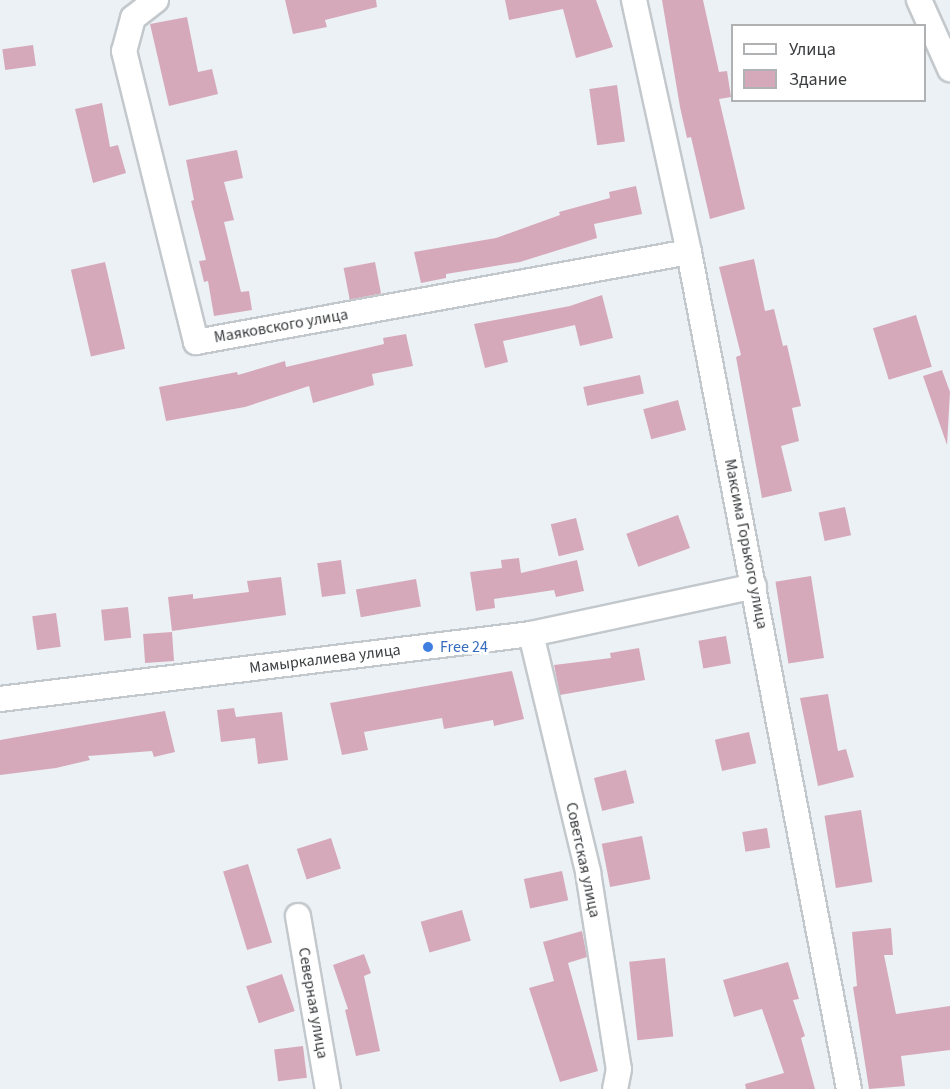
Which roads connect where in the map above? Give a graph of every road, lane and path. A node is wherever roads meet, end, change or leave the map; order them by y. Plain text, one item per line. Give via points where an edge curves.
1 (156, 0) edge
2 (634, 0) edge
3 (919, 0) edge
4 (950, 69) edge
5 (689, 252) junction
6 (754, 586) junction
7 (531, 634) junction
8 (0, 699) edge
9 (298, 916) dead end
10 (328, 1089) edge
11 (615, 1089) edge
12 (849, 1089) edge

1 - 5 street, Маяковского улица via 133,18 124,51 196,342
2 - 5 street, Максима Горького улица
3 - 4 street
5 - 6 street, Максима Горького улица
6 - 7 street, Мамыркалиева улица
6 - 12 street, Максима Горького улица
7 - 8 street, Мамыркалиева улица
7 - 11 street, Советская улица via 588,872 619,1069
9 - 10 street, Северная улица

